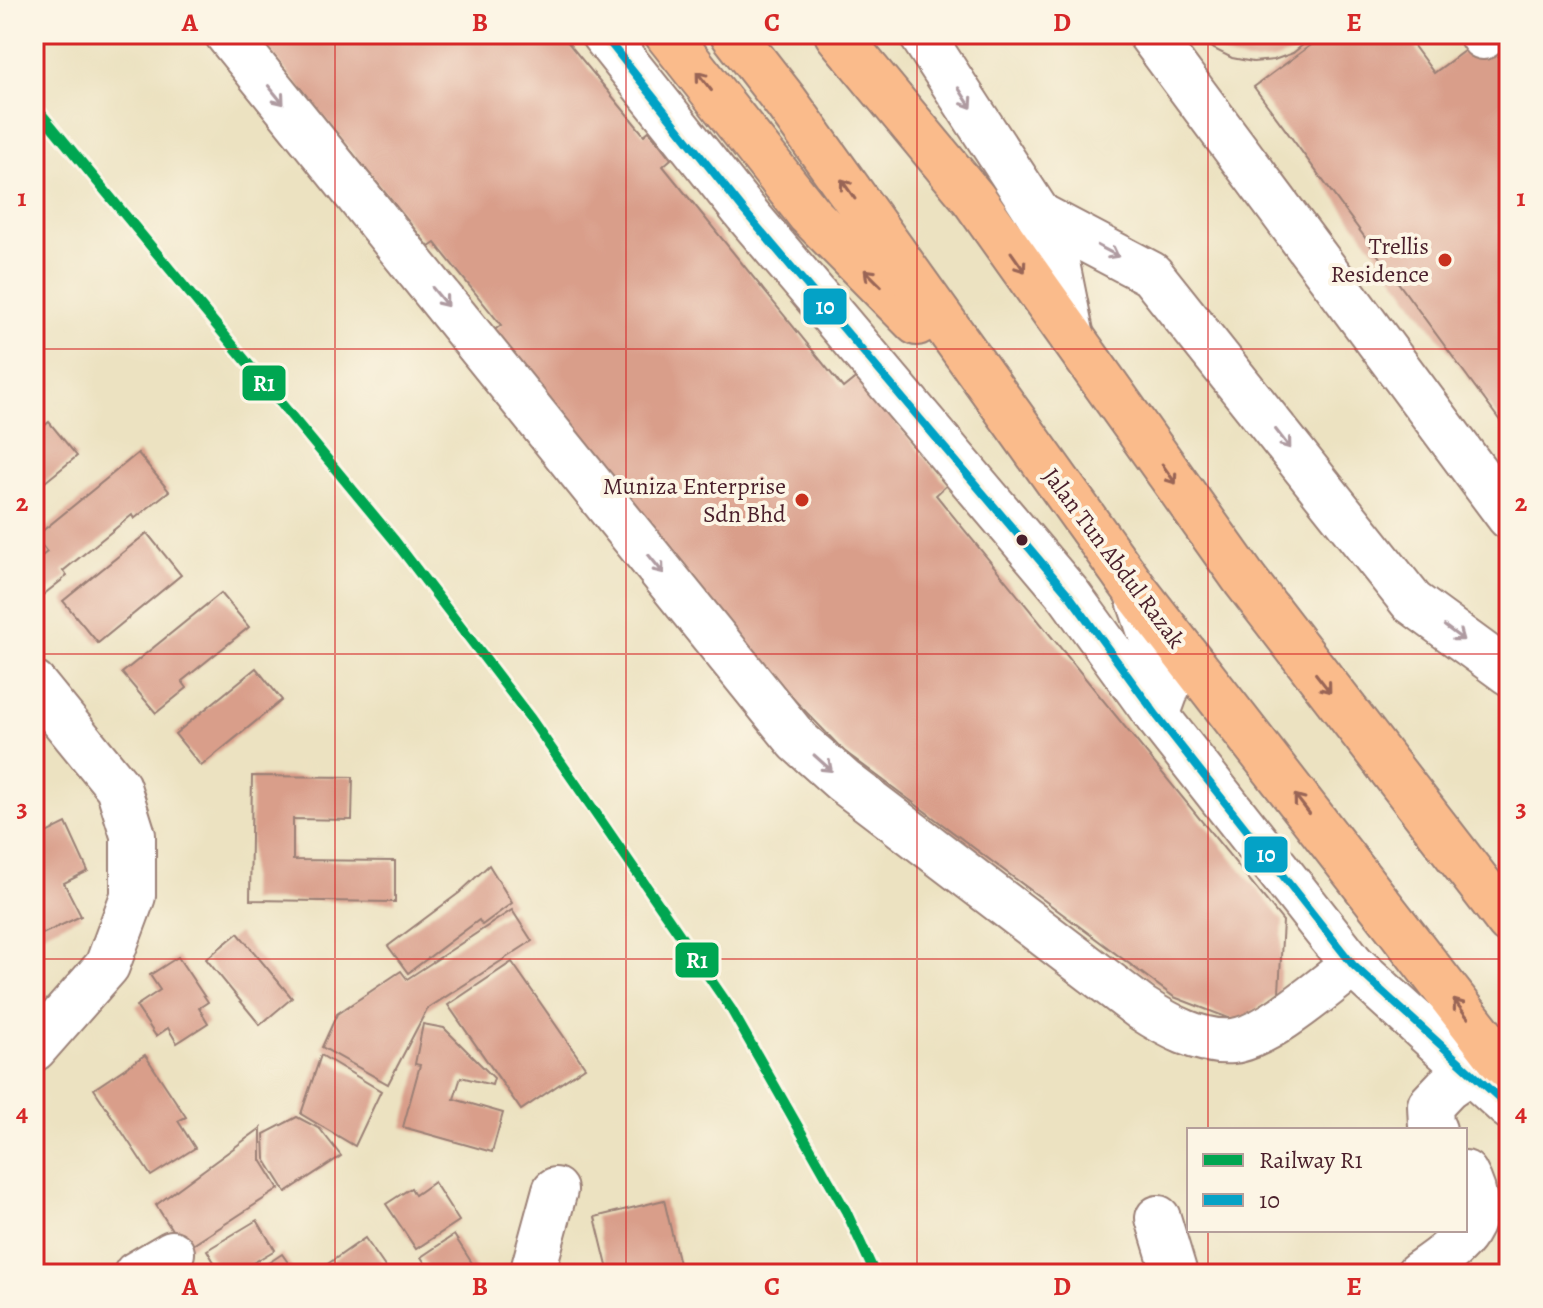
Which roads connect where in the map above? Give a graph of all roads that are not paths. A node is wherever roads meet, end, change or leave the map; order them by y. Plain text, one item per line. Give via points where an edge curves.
1 (227, 34) edge
2 (603, 34) edge
3 (667, 34) edge
4 (733, 34) edge
5 (837, 34) edge
6 (862, 34) edge
7 (921, 34) edge
8 (1150, 34) edge
9 (973, 198) junction
10 (1039, 215) junction
11 (1072, 337) junction
12 (1007, 412) junction
13 (1509, 517) edge
14 (1137, 592) junction
15 (1509, 673) edge
16 (34, 684) edge
17 (1157, 716) junction
18 (1509, 922) edge
19 (1353, 965) junction
20 (34, 1049) edge
21 (1489, 1071) edge
22 (1509, 1107) edge
23 (1432, 1128) edge
24 (1467, 1177) edge
25 (555, 1190) dead end
26 (1158, 1218) dead end
27 (1467, 1232) edge
28 (1467, 1232) edge
29 (532, 1274) edge
30 (1175, 1274) edge
31 (1418, 1274) edge

1 -> 19 street via 798,741 843,781 1170,1026 1209,1040 1252,1035
2 - 17 street via 745,212 1069,595
12 -> 3 highway via 809,214
12 -> 4 highway, Jalan Tun Abdul Razak
5 - 9 highway
6 - 9 highway
7 -> 10 street
8 - 13 street
9 -> 11 highway
10 - 11 street via 1055,253
10 -> 15 street via 1151,274 1412,602
11 -> 18 highway via 1282,630
12 - 14 highway, Jalan Tun Abdul Razak
14 - 17 street via 1168,686
21 -> 14 highway, Jalan Tun Abdul Razak
16 - 20 street via 118,787 133,835 133,896 107,966
17 - 19 street
19 - 21 street
21 - 22 street
21 - 23 street via 1447,1087 1430,1105
24 - 27 street via 1474,1192
25 - 29 street
26 - 30 street
28 - 31 street

